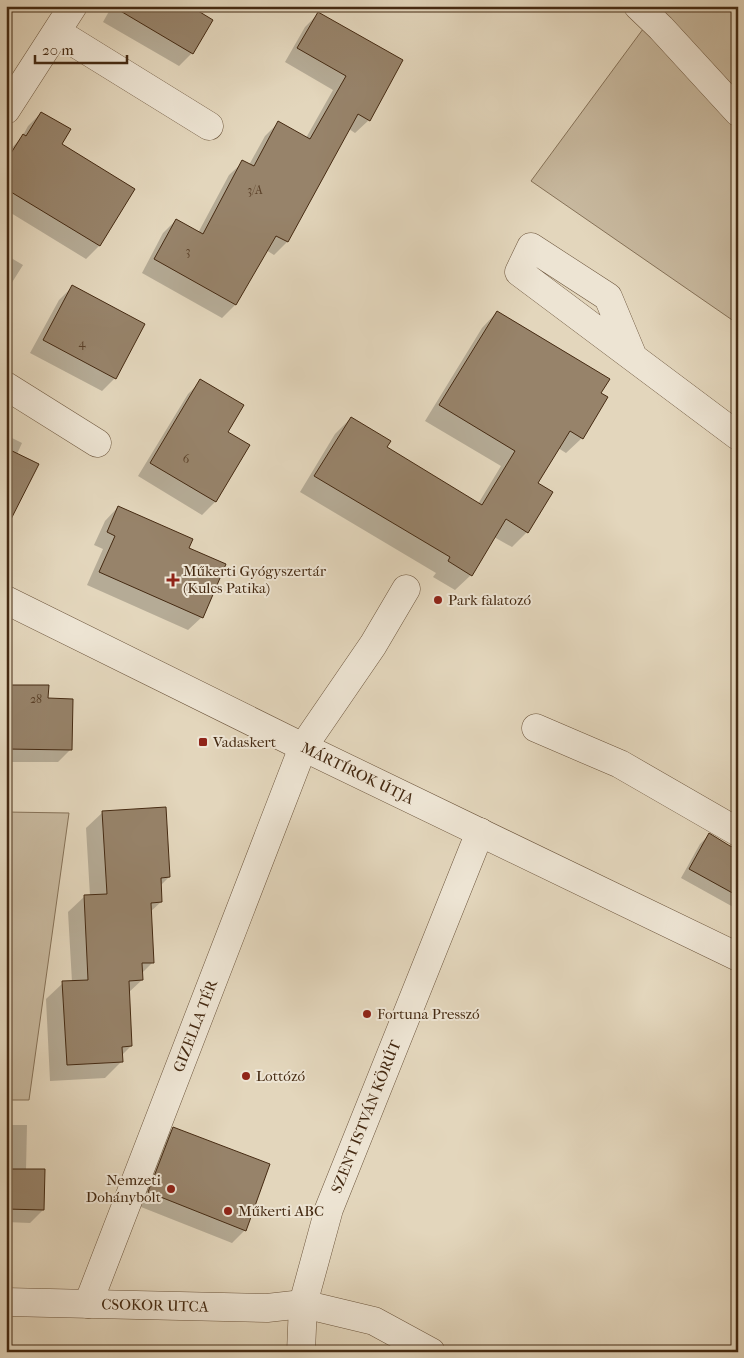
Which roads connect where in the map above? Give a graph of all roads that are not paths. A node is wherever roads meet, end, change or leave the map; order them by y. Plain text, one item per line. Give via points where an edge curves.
1 (73, 6) edge
2 (638, 6) edge
3 (57, 32) junction
4 (6, 110) edge
5 (738, 112) edge
6 (209, 126) dead end
7 (633, 357) dead end
8 (6, 386) edge
9 (738, 436) edge
10 (97, 443) dead end
11 (406, 589) dead end
12 (6, 600) edge
13 (536, 728) dead end
14 (303, 748) junction
15 (480, 832) junction
16 (738, 832) edge
17 (738, 957) edge
18 (6, 1302) edge
19 (88, 1304) junction
20 (303, 1304) junction
21 (301, 1352) edge
22 (431, 1352) edge

1 - 3 street
2 - 5 street
3 - 4 street
3 - 6 street
7 - 9 street
8 - 10 street
11 - 14 street, GIZELLA TÉR via 373,645
12 - 14 street, MÁRTÍROK ÚTJA
13 - 16 street via 620,764
14 - 15 street, MÁRTÍROK ÚTJA
14 - 19 street, GIZELLA TÉR
15 - 17 street, MÁRTÍROK ÚTJA
15 - 20 street, SZENT ISTVÁN KÖRÚT via 329,1209
18 - 19 street, CSOKOR UTCA
19 - 20 street, CSOKOR UTCA via 267,1308
20 - 21 street, SZENT ISTVÁN KÖRÚT
20 - 22 street, CSOKOR UTCA via 374,1321

